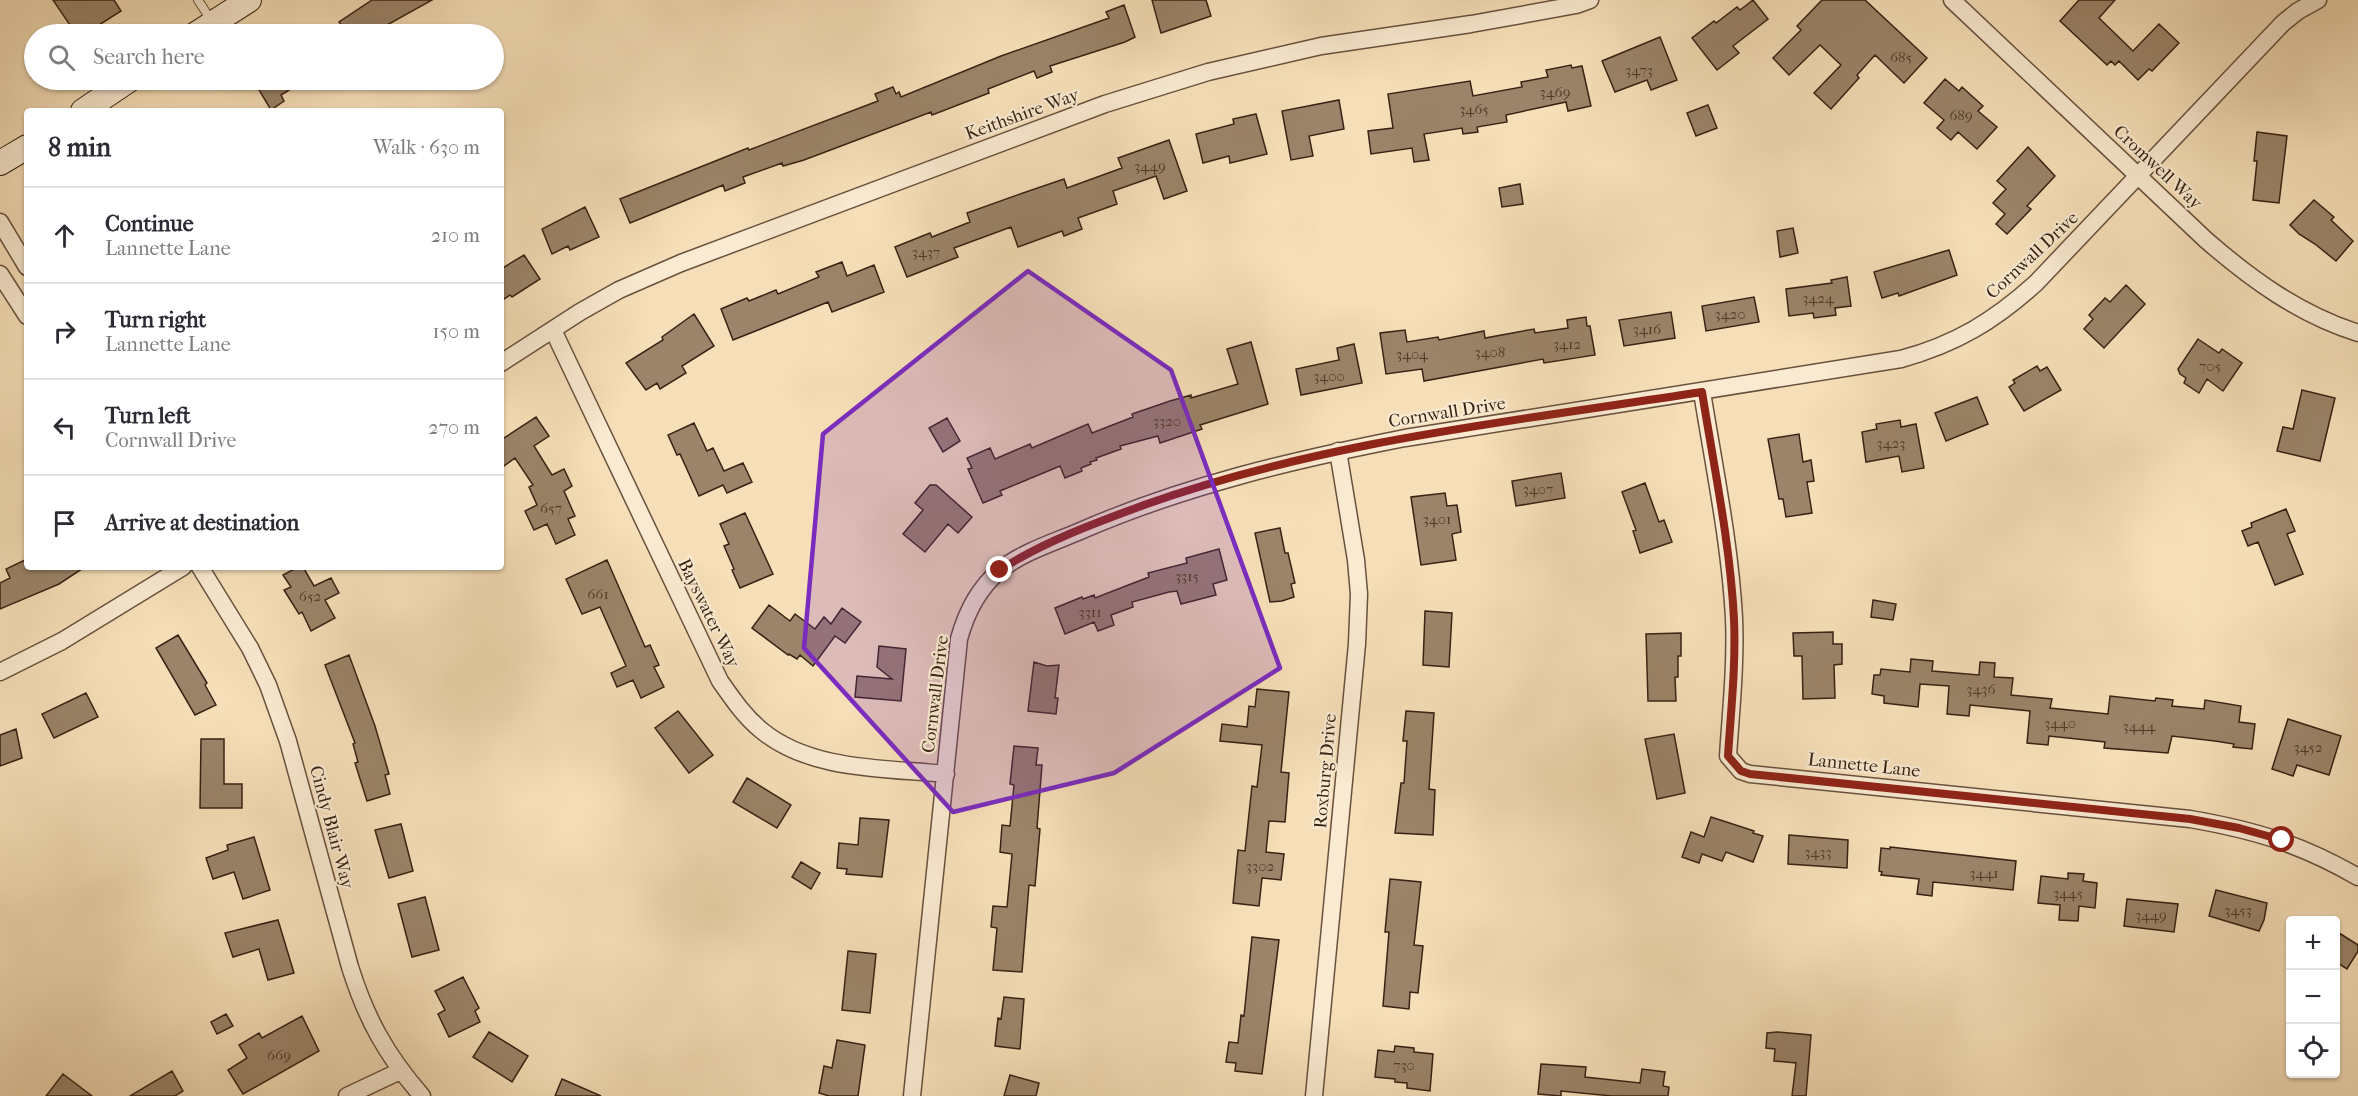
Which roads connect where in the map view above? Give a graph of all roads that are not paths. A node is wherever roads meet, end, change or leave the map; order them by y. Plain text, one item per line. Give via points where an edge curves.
1 (198, 0) edge
2 (249, 0) edge
3 (1590, 0) edge
4 (1952, 0) edge
5 (2318, 0) edge
6 (203, 24) edge
7 (212, 24) edge
8 (114, 90) edge
9 (87, 108) edge
10 (24, 149) edge
11 (0, 163) edge
12 (2138, 175) junction
13 (0, 222) edge
14 (24, 262) edge
15 (0, 274) edge
16 (24, 311) edge
17 (553, 330) junction
18 (2358, 333) edge
19 (504, 361) edge
20 (1702, 392) junction
21 (1338, 451) junction
22 (178, 570) edge
23 (202, 570) edge
24 (0, 672) edge
25 (946, 774) junction
26 (2358, 877) edge
27 (400, 1071) junction
28 (347, 1096) edge
29 (422, 1096) edge
30 (912, 1096) edge
31 (1314, 1096) edge

1 - 6 lane
2 - 7 main road
3 - 17 street, Keithshire Way via 1291,53 1208,72 1105,104 681,263 619,290
4 - 12 street, Cromwell Way
5 - 12 street, Cornwall Drive via 2283,23
8 - 9 main road
10 - 11 main road
12 - 18 street, Cromwell Way via 2206,240 2262,286 2308,313
12 - 20 street, Cornwall Drive via 2036,283 2010,306 1955,341 1901,359
13 - 14 street
15 - 16 street
17 - 19 street, Keithshire Way
17 - 25 street, Bayswater Way via 720,681 741,710 782,744 809,755 845,764
20 - 21 street, Cornwall Drive
20 - 26 street, Lannette Lane via 1731,578 1734,671 1728,756 1741,771 2190,819 2282,840 2324,857
21 - 25 street, Cornwall Drive via 1171,495 1022,556 1000,570 972,605 962,631
21 - 31 street, Roxburg Drive via 1353,538 1357,644
22 - 24 street via 62,641
23 - 27 street, Cindy Blair Way via 268,685 288,741 362,1004
25 - 30 street, Cornwall Drive
27 - 28 street
27 - 29 street, Cindy Blair Way

